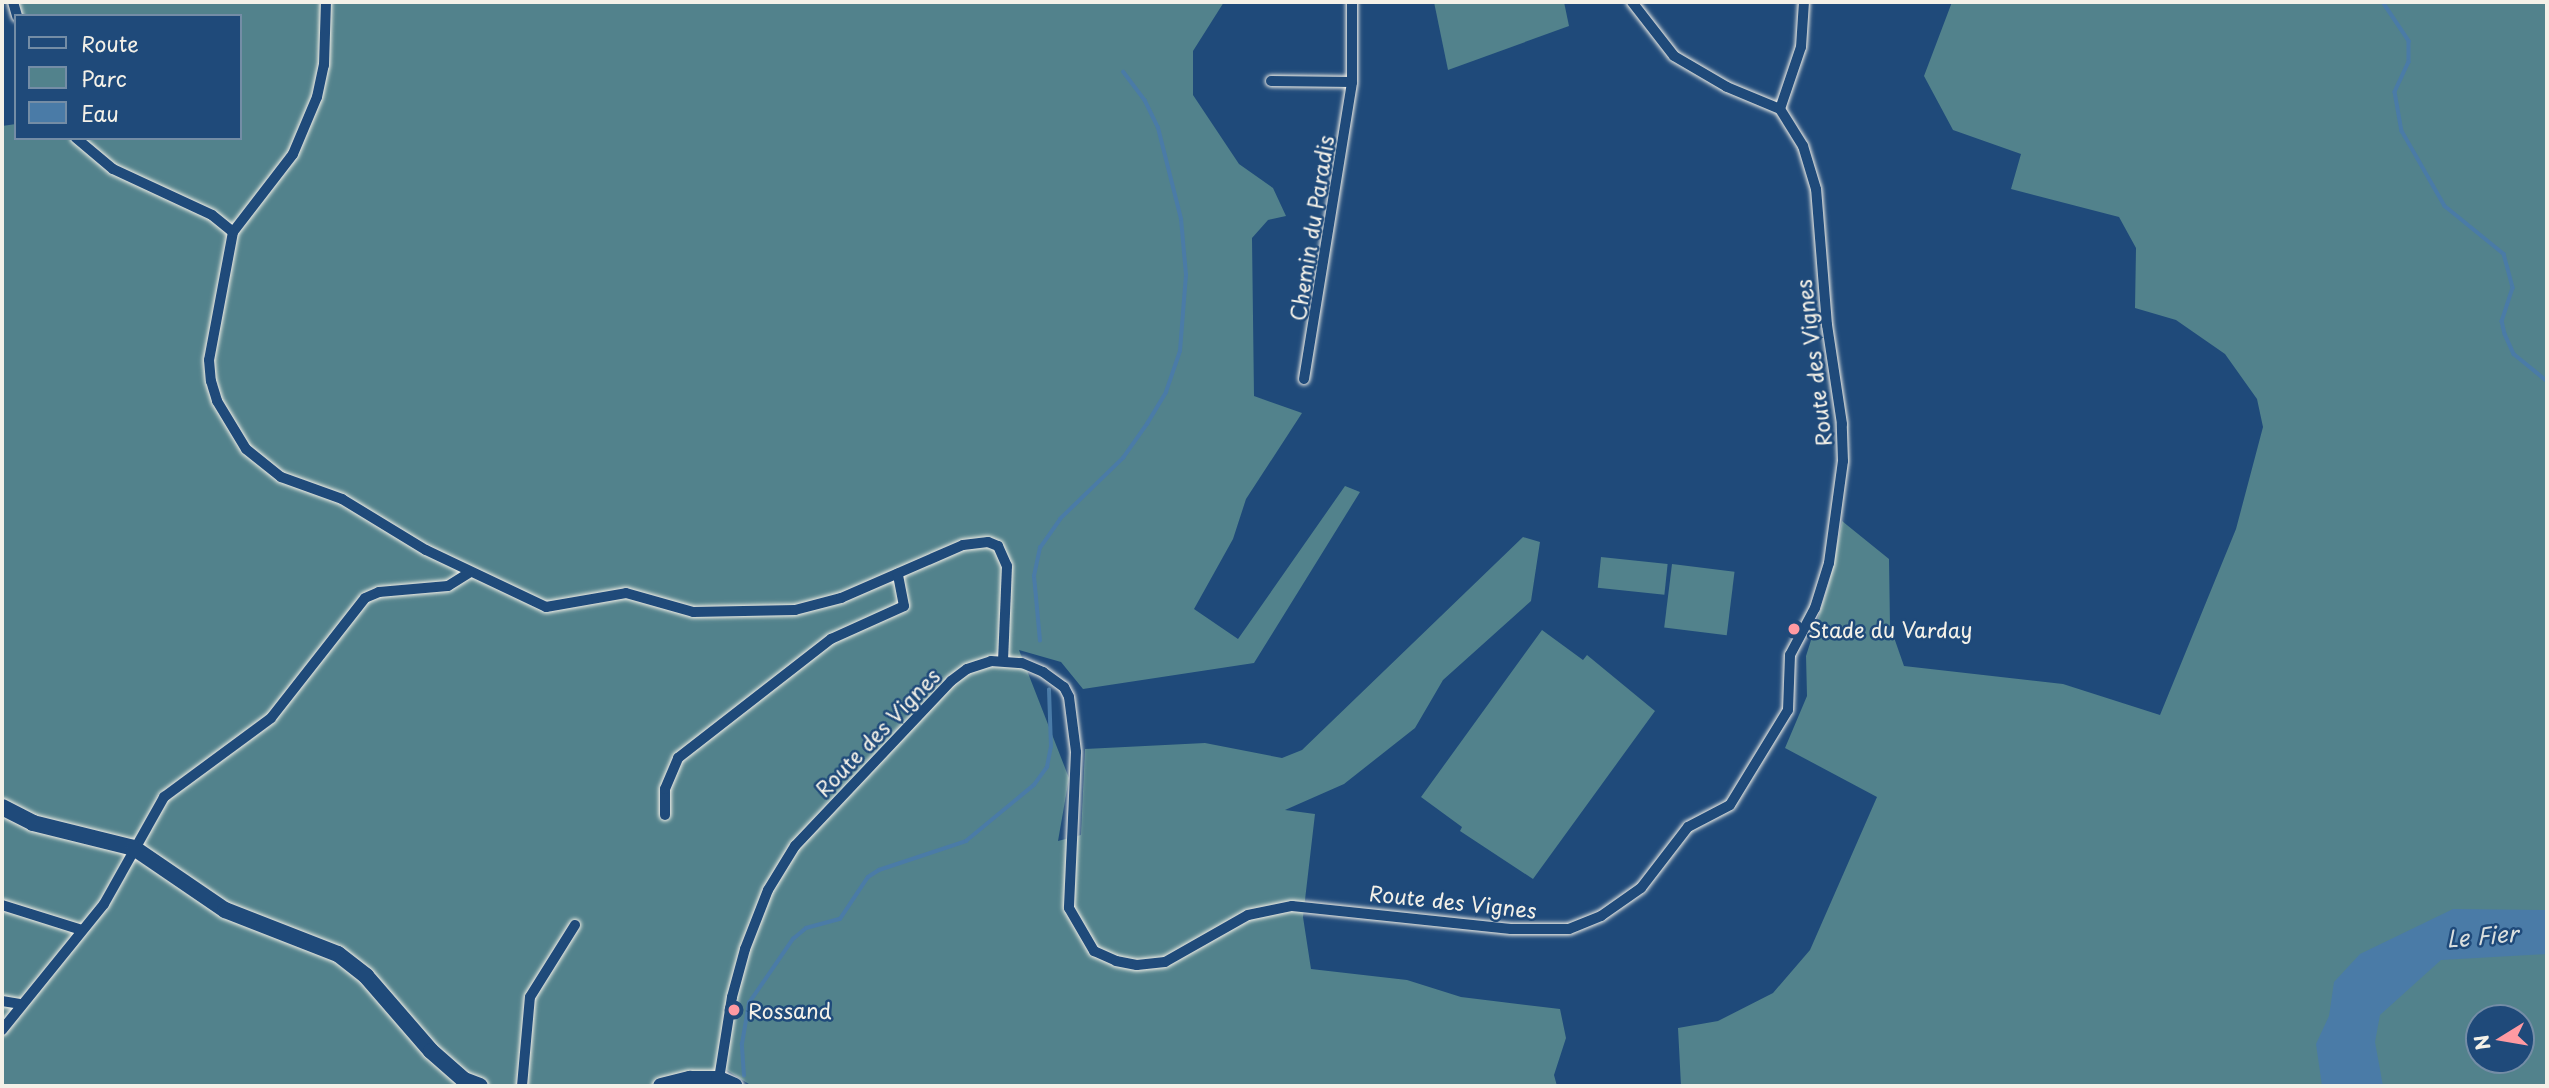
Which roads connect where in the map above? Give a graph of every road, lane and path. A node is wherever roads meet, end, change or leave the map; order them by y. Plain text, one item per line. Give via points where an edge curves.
1 (326, 2) edge
2 (1352, 2) edge
3 (1632, 2) edge
4 (1804, 2) edge
5 (1271, 81) dead end
6 (1352, 82) junction
7 (1780, 109) junction
8 (78, 140) edge
9 (233, 232) junction
10 (1304, 379) dead end
11 (469, 573) junction
12 (898, 574) junction
13 (1003, 661) junction
14 (2, 807) edge
15 (665, 815) dead end
16 (134, 848) junction
17 (2, 905) edge
18 (575, 925) dead end
19 (82, 930) junction
20 (2, 1001) edge
21 (20, 1004) junction
22 (2, 1030) edge
23 (727, 1083) edge
24 (480, 1086) edge
25 (522, 1086) edge
26 (661, 1086) edge

1 - 9 street via 324,65 317,97 293,154
2 - 6 street, Chemin du Paradis
3 - 7 street via 1674,56 1727,87
4 - 7 street via 1801,47
5 - 6 street
6 - 10 street, Chemin du Paradis
7 - 13 street, Route des Vignes via 1803,146 1816,189 1827,325 1842,424 1843,461 1829,563 1815,608 1790,655 1788,710 1730,805 1689,827 1667,860 1626,901 1584,924 1551,931 1292,906 1248,915 1165,962 1137,965 1102,956 1082,936 1069,908 1076,752 1069,697 1064,687 1043,672
8 - 9 street via 113,169 212,215
9 - 11 street via 209,360 217,401 246,449 281,477 342,499
11 - 12 street via 546,607 625,593 693,612 816,606
11 - 16 street via 440,588 379,592 365,598 271,718 164,797
12 - 13 street via 963,545 988,542 998,546 1007,566
12 - 15 street via 904,606 822,646 678,758 664,789
13 - 23 street, Route des Vignes via 967,669 951,681 794,846 768,890 745,949 732,997
14 - 16 street via 33,822
16 - 19 street via 104,904
16 - 24 street via 225,910 338,954 366,976 430,1051 464,1080
17 - 19 street
18 - 25 street via 550,958 530,997
19 - 21 street
20 - 21 street
21 - 22 street
23 - 26 street via 690,1079

